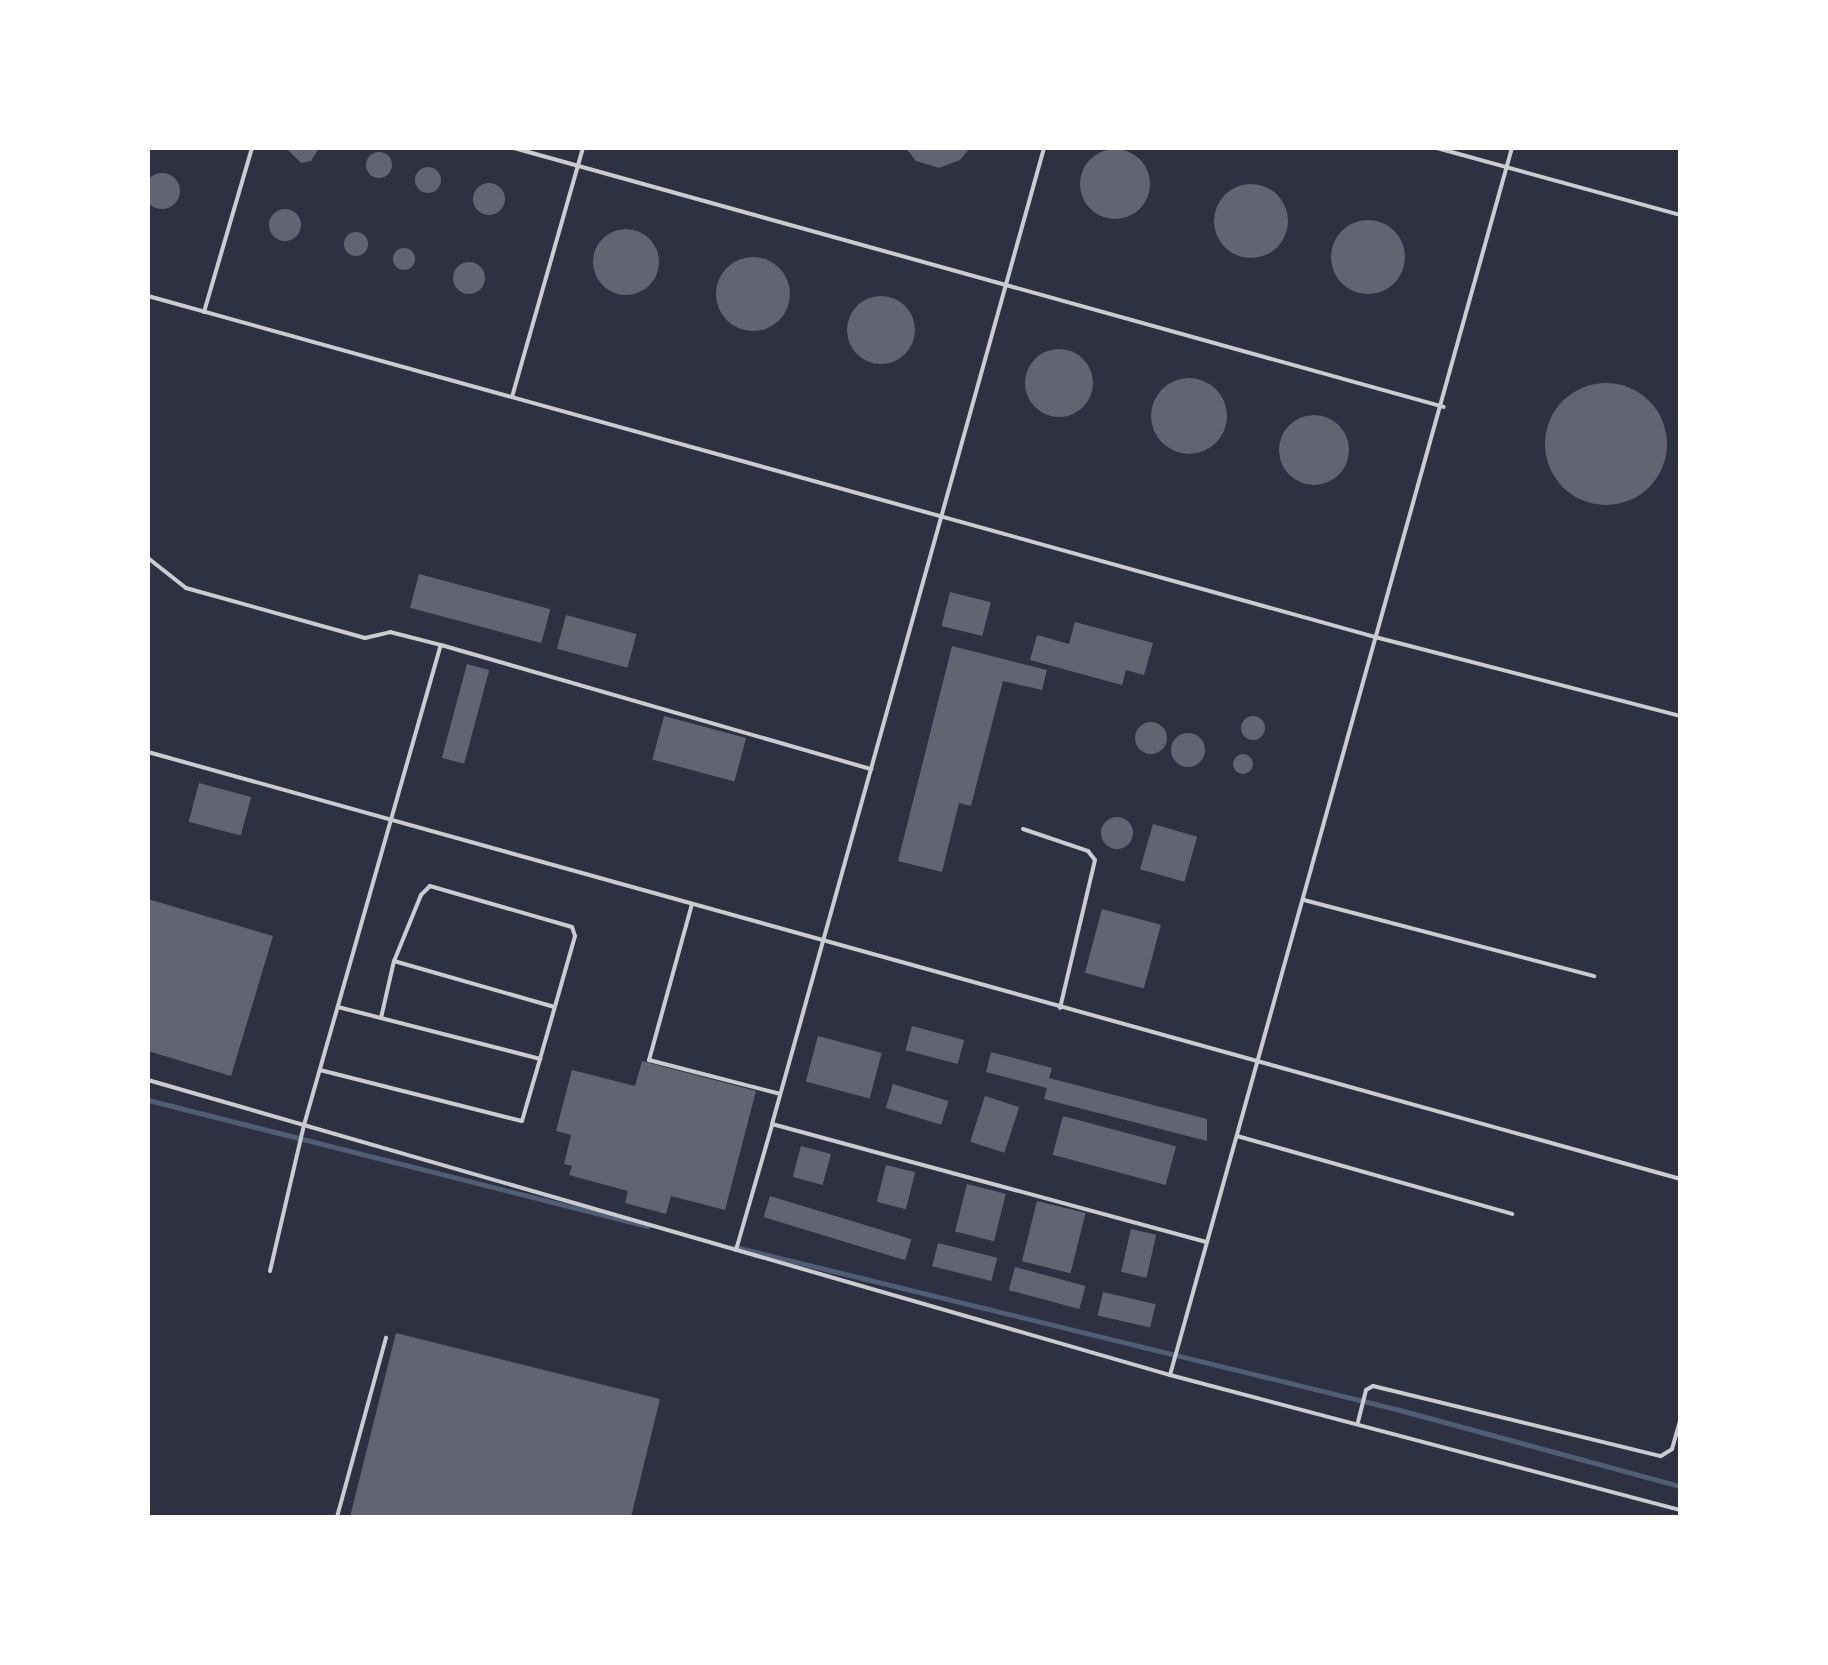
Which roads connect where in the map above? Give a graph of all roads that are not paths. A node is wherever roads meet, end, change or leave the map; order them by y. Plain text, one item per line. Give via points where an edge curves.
1 (252, 148) edge
2 (514, 148) edge
3 (583, 148) edge
4 (1044, 148) edge
5 (1437, 148) edge
6 (1512, 148) edge
7 (578, 166) junction
8 (1508, 166) junction
9 (1680, 215) edge
10 (1007, 285) junction
11 (148, 296) edge
12 (204, 312) junction
13 (512, 397) junction
14 (1444, 407) junction
15 (942, 517) junction
16 (148, 558) edge
17 (1375, 637) junction
18 (441, 645) junction
19 (1680, 716) edge
20 (148, 752) edge
21 (871, 769) junction
22 (393, 820) junction
23 (1023, 829) dead end
24 (1304, 900) junction
25 (692, 904) junction
26 (825, 941) junction
27 (394, 961) junction
28 (1594, 976) dead end
29 (338, 1007) junction
30 (554, 1007) junction
31 (1060, 1008) junction
32 (381, 1018) junction
33 (540, 1059) junction
34 (1260, 1062) junction
35 (320, 1070) junction
36 (148, 1080) edge
37 (781, 1094) junction
38 (772, 1124) junction
39 (304, 1125) junction
40 (1237, 1136) junction
41 (1680, 1179) edge
42 (1512, 1214) dead end
43 (1205, 1242) junction
44 (736, 1250) junction
45 (270, 1271) dead end
46 (386, 1338) dead end
47 (1170, 1375) junction
48 (1680, 1421) edge
49 (1358, 1422) junction
50 (1680, 1510) edge
51 (337, 1517) edge

1 - 12 lane
2 - 7 lane
3 - 7 lane
4 - 10 lane
5 - 8 lane
6 - 8 lane
7 - 10 lane
7 - 13 lane
8 - 9 lane
8 - 14 lane
10 - 14 lane
10 - 15 lane
11 - 12 lane
12 - 13 lane
13 - 15 lane
14 - 17 lane
15 - 17 lane
15 - 21 lane
16 - 18 lane via 186,588 365,638 390,632
17 - 19 lane
17 - 24 lane
18 - 21 lane
18 - 22 lane
20 - 22 lane
21 - 26 lane
22 - 25 lane
22 - 29 lane
23 - 31 lane via 1088,851 1095,860
24 - 28 lane
24 - 34 lane
25 - 26 lane
25 - 37 lane via 649,1060
26 - 31 lane
26 - 37 lane
27 - 30 lane
27 - 30 lane via 421,895 430,886 445,890 572,927 575,936
27 - 32 lane
29 - 32 lane
29 - 35 lane
30 - 33 lane
31 - 34 lane
32 - 33 lane
33 - 35 lane via 522,1121
34 - 40 lane
34 - 41 lane
35 - 39 lane
36 - 39 lane
37 - 38 lane
38 - 43 lane
38 - 44 lane
39 - 44 lane
39 - 45 lane
40 - 42 lane
40 - 43 lane
43 - 47 lane
44 - 47 lane
46 - 51 lane
47 - 49 lane
48 - 49 lane via 1672,1449 1661,1456 1373,1386 1366,1390
49 - 50 lane

